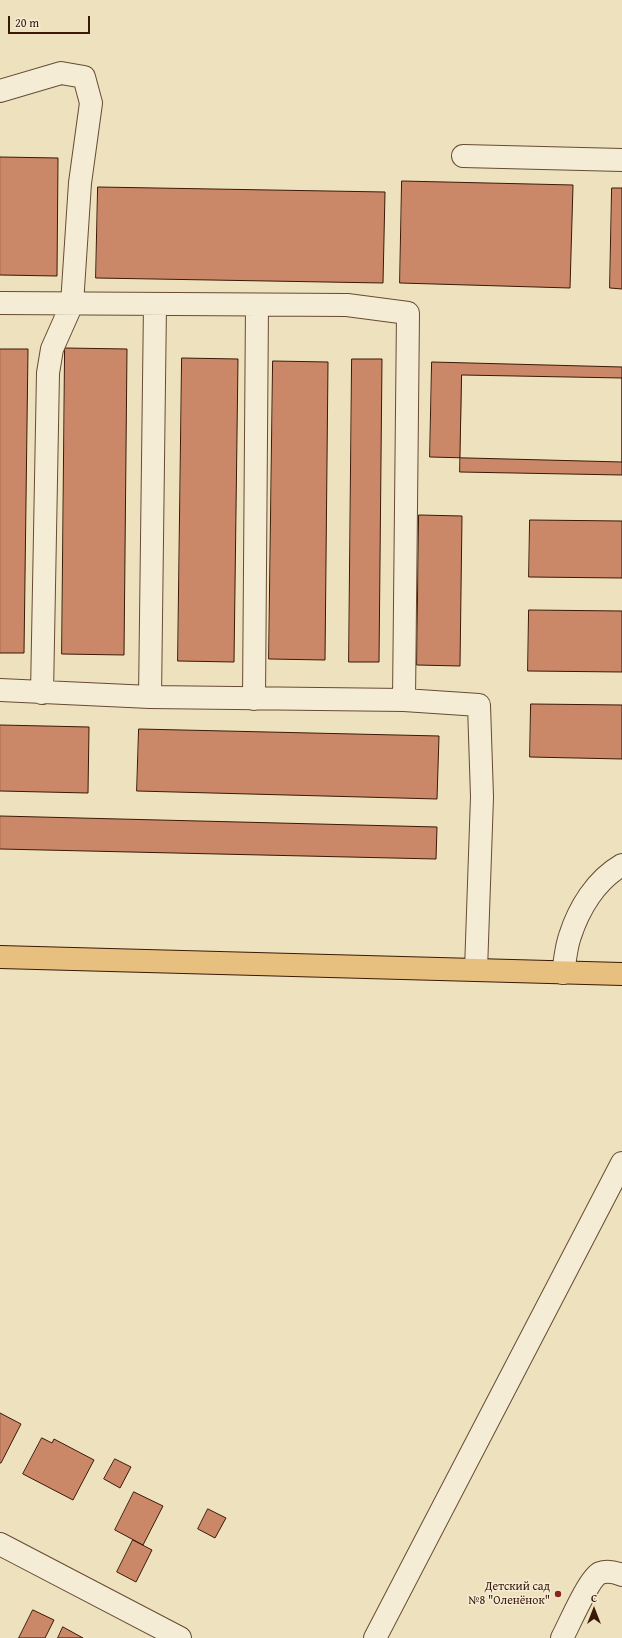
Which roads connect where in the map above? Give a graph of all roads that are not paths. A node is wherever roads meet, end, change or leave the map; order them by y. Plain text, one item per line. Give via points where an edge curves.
1 (0, 91) edge
2 (463, 156) dead end
3 (622, 160) edge
4 (0, 303) edge
5 (72, 304) junction
6 (155, 304) junction
7 (257, 305) junction
8 (0, 690) edge
9 (42, 693) junction
10 (150, 697) junction
11 (254, 699) junction
12 (404, 700) junction
13 (622, 865) edge
14 (0, 957) edge
15 (476, 970) junction
16 (563, 972) junction
17 (622, 974) edge
18 (622, 1163) edge
19 (0, 1544) edge
20 (622, 1575) edge
21 (180, 1638) edge
22 (375, 1638) edge
23 (562, 1638) edge

1 - 5 street via 61,73 84,77 91,102 80,183
2 - 3 street
4 - 5 street
5 - 6 street
5 - 9 street via 52,349 48,373
6 - 7 street
6 - 10 street
7 - 11 street
7 - 12 street via 347,305 408,312
8 - 9 street
9 - 10 street
10 - 11 street
11 - 12 street
12 - 15 street via 479,705 482,797
13 - 16 street via 597,886 580,912 569,937
14 - 15 main road
15 - 16 main road
16 - 17 main road
18 - 22 street
19 - 21 street
20 - 23 street via 611,1571 600,1573 591,1582

